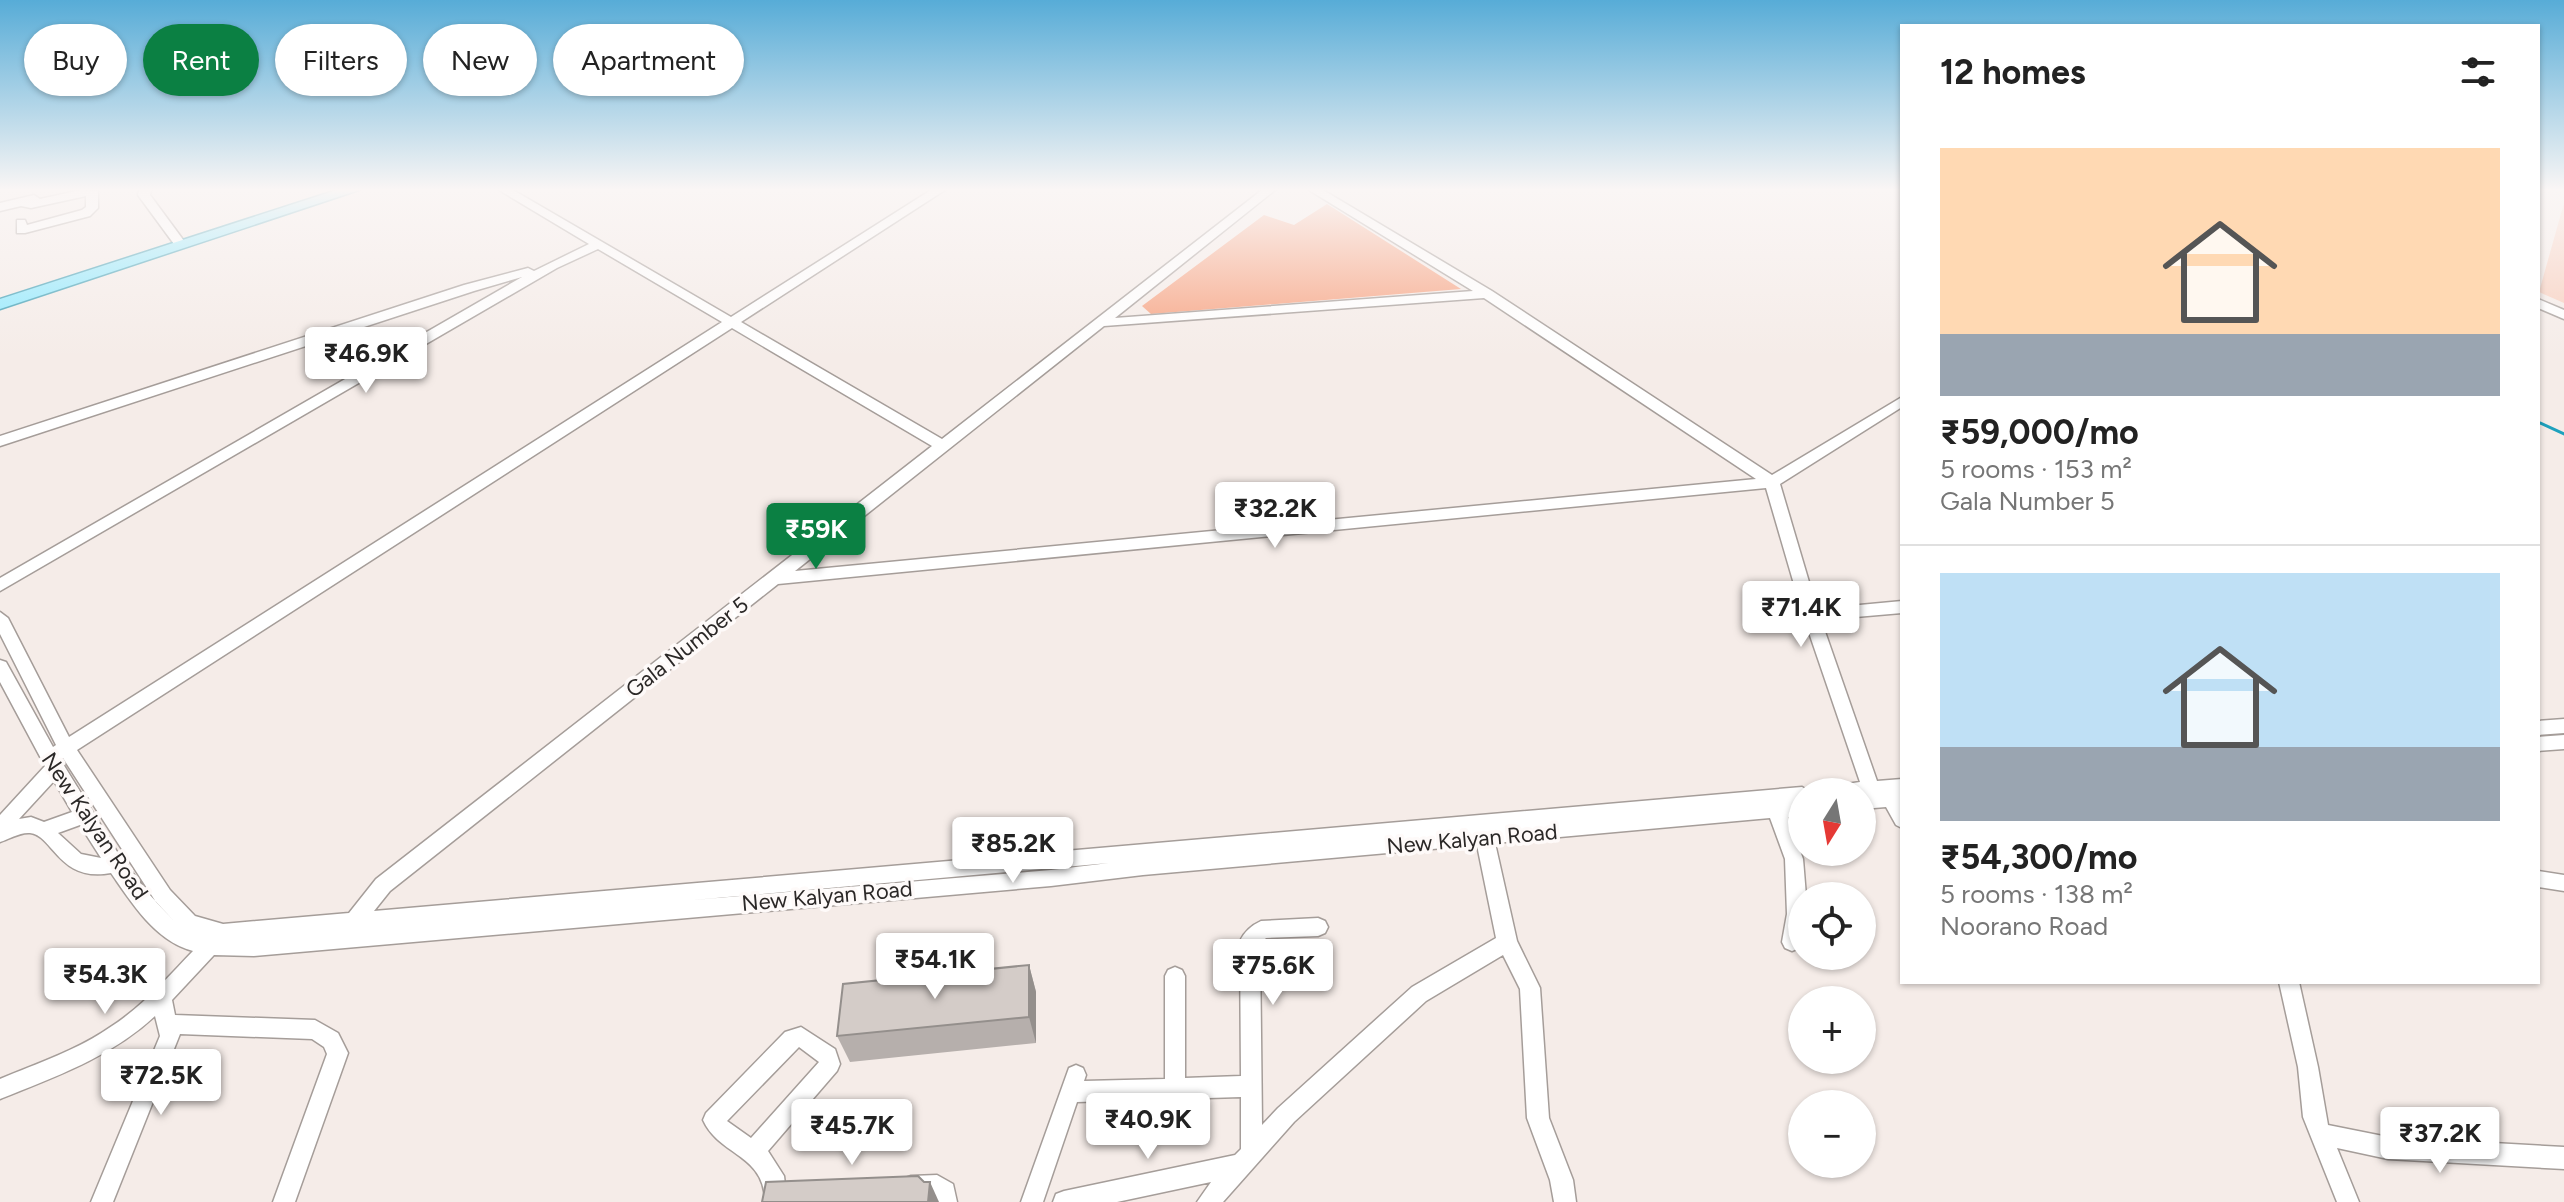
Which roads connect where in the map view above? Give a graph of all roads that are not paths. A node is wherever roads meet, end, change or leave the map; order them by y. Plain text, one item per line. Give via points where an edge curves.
1 (162, 246) edge
2 (179, 246) edge
3 (594, 246) edge
4 (602, 246) edge
5 (850, 246) edge
6 (1196, 246) edge
7 (1408, 246) edge
8 (553, 265) junction
9 (1487, 294) junction
10 (2540, 294) edge
11 (0, 297) edge
12 (0, 304) edge
13 (2540, 304) edge
14 (2564, 305) edge
15 (2564, 315) edge
16 (733, 320) junction
17 (1097, 323) junction
18 (1900, 402) edge
19 (0, 441) edge
20 (941, 445) junction
21 (1772, 482) junction
22 (775, 578) junction
23 (0, 585) edge
24 (1900, 607) edge
25 (1811, 615) junction
26 (0, 618) edge
27 (0, 666) edge
28 (2564, 726) edge
29 (2540, 728) edge
30 (2564, 742) edge
31 (2540, 744) edge
32 (66, 748) junction
33 (51, 763) junction
34 (88, 783) junction
35 (70, 793) junction
36 (1884, 795) edge
37 (1788, 799) edge
38 (1774, 804) junction
39 (1788, 806) edge
40 (85, 815) junction
41 (1900, 817) edge
42 (44, 830) junction
43 (1483, 830) junction
44 (0, 831) edge
45 (117, 864) junction
46 (1050, 870) junction
47 (2540, 879) edge
48 (1795, 882) edge
49 (2564, 883) edge
50 (354, 920) junction
51 (1318, 927) dead end
52 (344, 937) junction
53 (217, 939) junction
54 (1507, 942) junction
55 (1175, 976) dead end
56 (2289, 984) edge
57 (161, 996) junction
58 (168, 1024) junction
59 (1252, 1086) junction
60 (1175, 1088) junction
61 (0, 1089) edge
62 (2322, 1134) junction
63 (753, 1152) junction
64 (2564, 1158) edge
65 (1247, 1159) junction
66 (885, 1188) edge
67 (782, 1197) edge
68 (102, 1202) edge
69 (284, 1202) edge
70 (946, 1202) edge
71 (1032, 1202) edge
72 (1064, 1202) edge
73 (1208, 1202) edge
74 (1565, 1202) edge
75 (2348, 1202) edge

1 - 11 main road
2 - 12 main road
3 - 8 street
4 - 16 street
5 - 16 street
6 - 17 street, Gala Number 5
7 - 9 street
8 - 19 street
8 - 23 street
9 - 17 street
9 - 21 street
10 - 14 street
13 - 15 street
16 - 20 street
16 - 32 street
17 - 20 street, Gala Number 5
18 - 21 street
20 - 22 street, Gala Number 5
21 - 22 street
21 - 25 street
22 - 50 street, Gala Number 5 via 383,885
24 - 25 street
25 - 36 street
26 - 32 street, New Kalyan Road
27 - 33 street, New Kalyan Road
28 - 29 street
30 - 31 street
32 - 33 street
32 - 34 street, New Kalyan Road
33 - 35 street, New Kalyan Road
33 - 44 street
34 - 35 street
34 - 53 street, New Kalyan Road via 182,918
35 - 40 street, New Kalyan Road
36 - 41 street
37 - 38 street
38 - 39 street, New Kalyan Road
38 - 43 street, New Kalyan Road
38 - 48 street via 1794,859
40 - 42 street
40 - 45 street, New Kalyan Road
42 - 44 street via 31,825
42 - 45 street via 75,863 100,869
43 - 46 street, New Kalyan Road via 1143,867
43 - 54 street
45 - 53 street, New Kalyan Road via 169,931 187,941
46 - 50 street
46 - 52 street, New Kalyan Road
47 - 49 street
50 - 52 street, Gala Number 5
50 - 53 street
51 - 59 street via 1252,935
52 - 53 street, New Kalyan Road via 236,946
53 - 57 street
54 - 65 street via 1419,994 1286,1115
54 - 74 street via 1530,988 1539,1126 1563,1182
55 - 60 street
56 - 62 street via 2314,1117
57 - 58 street
57 - 61 street via 117,1034
58 - 68 street via 170,1036
58 - 69 street via 315,1030 331,1040 338,1053
59 - 60 street
59 - 65 street
60 - 71 street via 1073,1083
62 - 64 street via 2388,1148
62 - 75 street
63 - 63 street via 830,1064 828,1056 801,1037 792,1039 714,1120
63 - 67 street via 765,1162
65 - 72 street
65 - 73 street
66 - 70 street via 937,1186 945,1192

